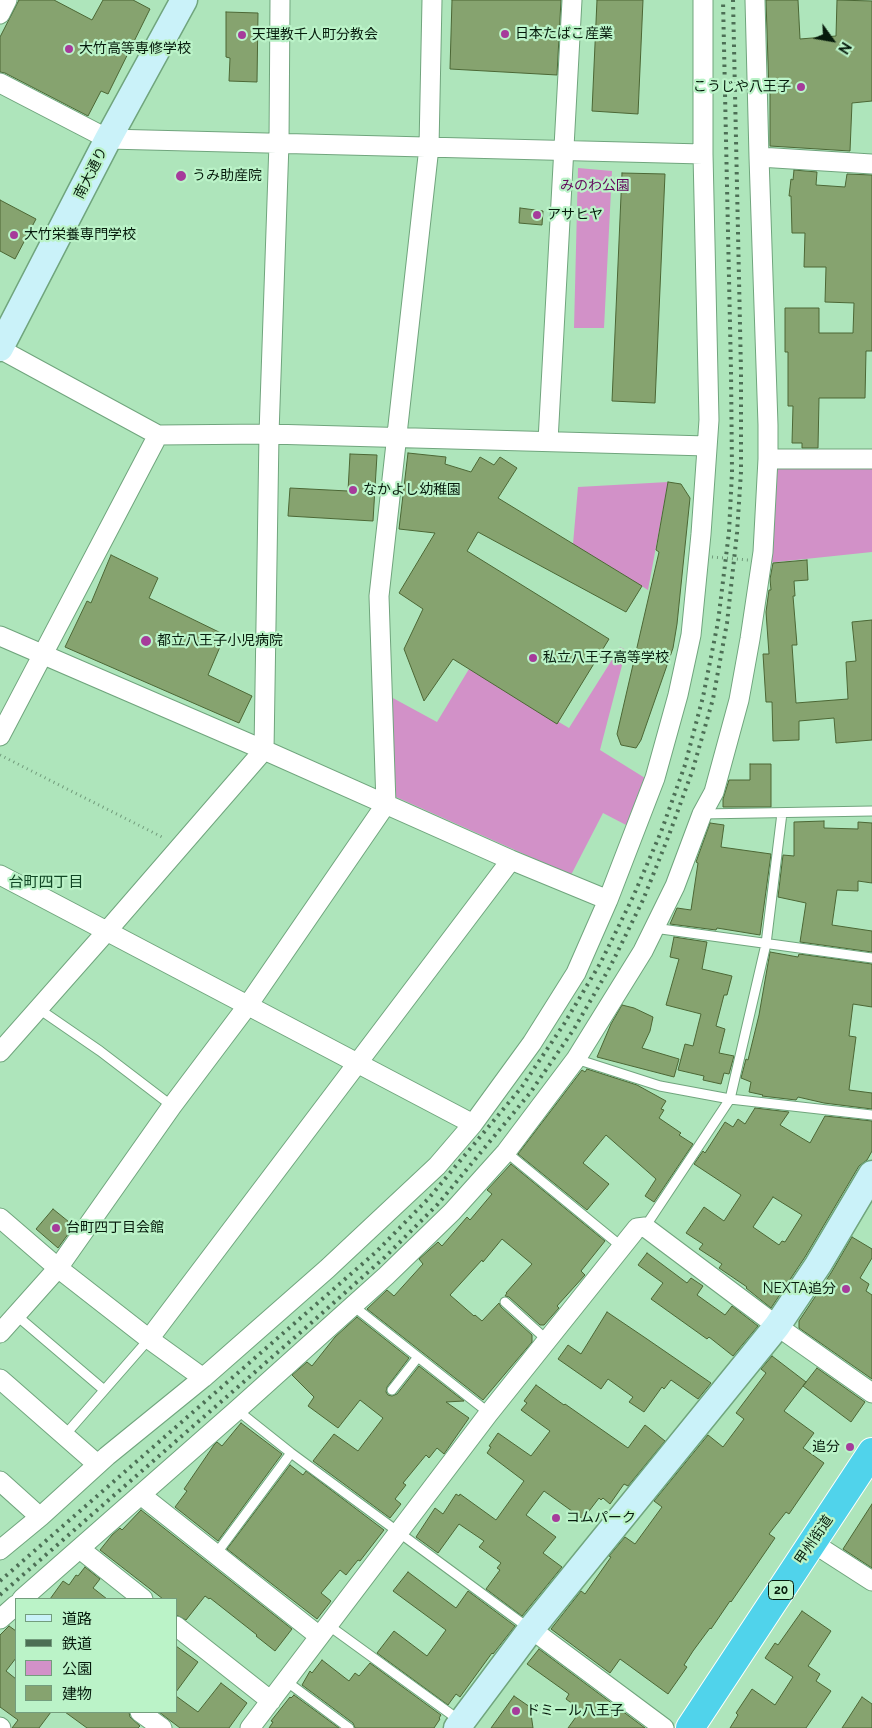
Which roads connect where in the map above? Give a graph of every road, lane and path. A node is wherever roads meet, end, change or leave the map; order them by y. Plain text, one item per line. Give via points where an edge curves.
1 (7, 0) edge
2 (184, 0) edge
3 (280, 0) edge
4 (432, 0) edge
5 (572, 0) edge
6 (703, 0) edge
7 (755, 0) edge
8 (0, 14) edge
9 (0, 83) edge
10 (108, 139) junction
11 (279, 143) junction
12 (429, 147) junction
13 (564, 150) junction
14 (703, 154) junction
15 (759, 157) junction
16 (872, 164) edge
17 (0, 348) edge
18 (269, 434) junction
19 (158, 435) junction
20 (396, 439) junction
21 (548, 441) junction
22 (707, 446) junction
23 (768, 459) junction
24 (872, 459) edge
25 (712, 557) dead end
26 (748, 560) dead end
27 (0, 636) edge
28 (43, 655) junction
29 (0, 736) edge
30 (264, 750) junction
31 (0, 755) edge
32 (386, 804) junction
33 (872, 811) edge
34 (782, 813) junction
35 (702, 814) junction
36 (180, 847) junction
37 (512, 860) junction
38 (0, 875) edge
39 (608, 900) junction
40 (654, 928) junction
41 (107, 931) junction
42 (766, 944) junction
43 (872, 958) edge
44 (248, 1005) junction
45 (39, 1009) junction
46 (1, 1050) edge
47 (576, 1059) junction
48 (359, 1063) junction
49 (730, 1099) junction
50 (172, 1106) junction
51 (872, 1115) edge
52 (472, 1124) junction
53 (506, 1152) junction
54 (872, 1174) edge
55 (0, 1218) edge
56 (645, 1227) junction
57 (622, 1248) junction
58 (58, 1268) junction
59 (504, 1302) dead end
60 (352, 1305) junction
61 (16, 1314) junction
62 (777, 1326) junction
63 (0, 1333) edge
64 (149, 1339) junction
65 (547, 1340) junction
66 (418, 1357) junction
67 (202, 1378) junction
68 (0, 1379) edge
69 (104, 1390) junction
70 (392, 1390) dead end
71 (872, 1393) edge
72 (237, 1410) junction
73 (489, 1413) junction
74 (64, 1435) junction
75 (872, 1452) edge
76 (291, 1453) junction
77 (97, 1464) junction
78 (0, 1481) edge
79 (141, 1495) junction
80 (40, 1517) junction
81 (398, 1533) junction
82 (813, 1543) junction
83 (80, 1549) junction
84 (0, 1550) edge
85 (216, 1554) junction
86 (872, 1581) edge
87 (23, 1598) edge
88 (142, 1598) edge
89 (178, 1628) edge
90 (530, 1629) junction
91 (323, 1630) junction
92 (286, 1681) junction
93 (271, 1701) junction
94 (141, 1713) edge
95 (459, 1725) edge
96 (162, 1728) edge
97 (250, 1728) edge
98 (349, 1728) edge
99 (664, 1728) edge
100 (690, 1728) edge

1 - 8 street
2 - 10 street, 南大通り
3 - 11 street
4 - 12 street
5 - 13 street
6 - 14 street
7 - 15 street
9 - 10 street
10 - 11 street
10 - 17 street, 南大通り
11 - 12 street
11 - 18 street
12 - 13 street
12 - 20 street
13 - 14 street
13 - 21 street
14 - 22 street
15 - 16 street
15 - 23 street
17 - 19 street
18 - 19 street
18 - 20 street
18 - 30 street
19 - 28 street
20 - 21 street
20 - 32 street via 379,596
21 - 22 street
22 - 39 street via 690,635 680,686 655,778
23 - 24 street
23 - 35 street via 763,552 739,700 714,792
25 - 26 path, bridge
27 - 28 street
28 - 29 street
28 - 30 street
30 - 32 street
30 - 36 street
31 - 36 path
32 - 37 street
32 - 44 street
33 - 34 lane
34 - 35 lane
34 - 42 lane
35 - 40 street via 675,886
36 - 41 street
37 - 39 street
37 - 48 street
38 - 41 street
39 - 52 street via 576,973 532,1043
40 - 42 lane
40 - 47 street
41 - 44 street
41 - 45 street
42 - 43 lane
42 - 49 lane
44 - 48 street
44 - 50 street
45 - 46 street
45 - 50 lane
47 - 49 lane via 660,1086
47 - 53 street
48 - 52 street
48 - 64 street
49 - 51 lane
49 - 56 lane
50 - 58 street
52 - 67 street via 437,1166 392,1210
53 - 57 lane
53 - 60 street via 452,1212
54 - 62 street
55 - 58 street
56 - 57 street via 637,1228
56 - 62 street
57 - 65 street
58 - 61 street
58 - 64 street
59 - 65 lane
60 - 66 lane
60 - 72 street
61 - 63 street
61 - 69 lane
62 - 71 street
62 - 90 street
64 - 67 street
64 - 69 lane
65 - 73 street
66 - 70 lane
66 - 73 lane
67 - 77 street
68 - 74 street
69 - 74 lane
72 - 76 lane
72 - 79 street
73 - 81 street
74 - 77 street
75 - 82 highway, 甲州街道 / 20
76 - 81 lane
76 - 85 lane
77 - 80 street
78 - 80 street
79 - 83 street
79 - 85 street
80 - 84 street
81 - 90 lane
81 - 91 street
82 - 86 street
82 - 100 highway, 甲州街道 / 20
83 - 87 street
83 - 88 street
85 - 91 street
89 - 93 street
90 - 95 street
90 - 99 street
91 - 92 street
91 - 95 lane
92 - 93 street
92 - 98 lane
93 - 97 street
94 - 96 street

